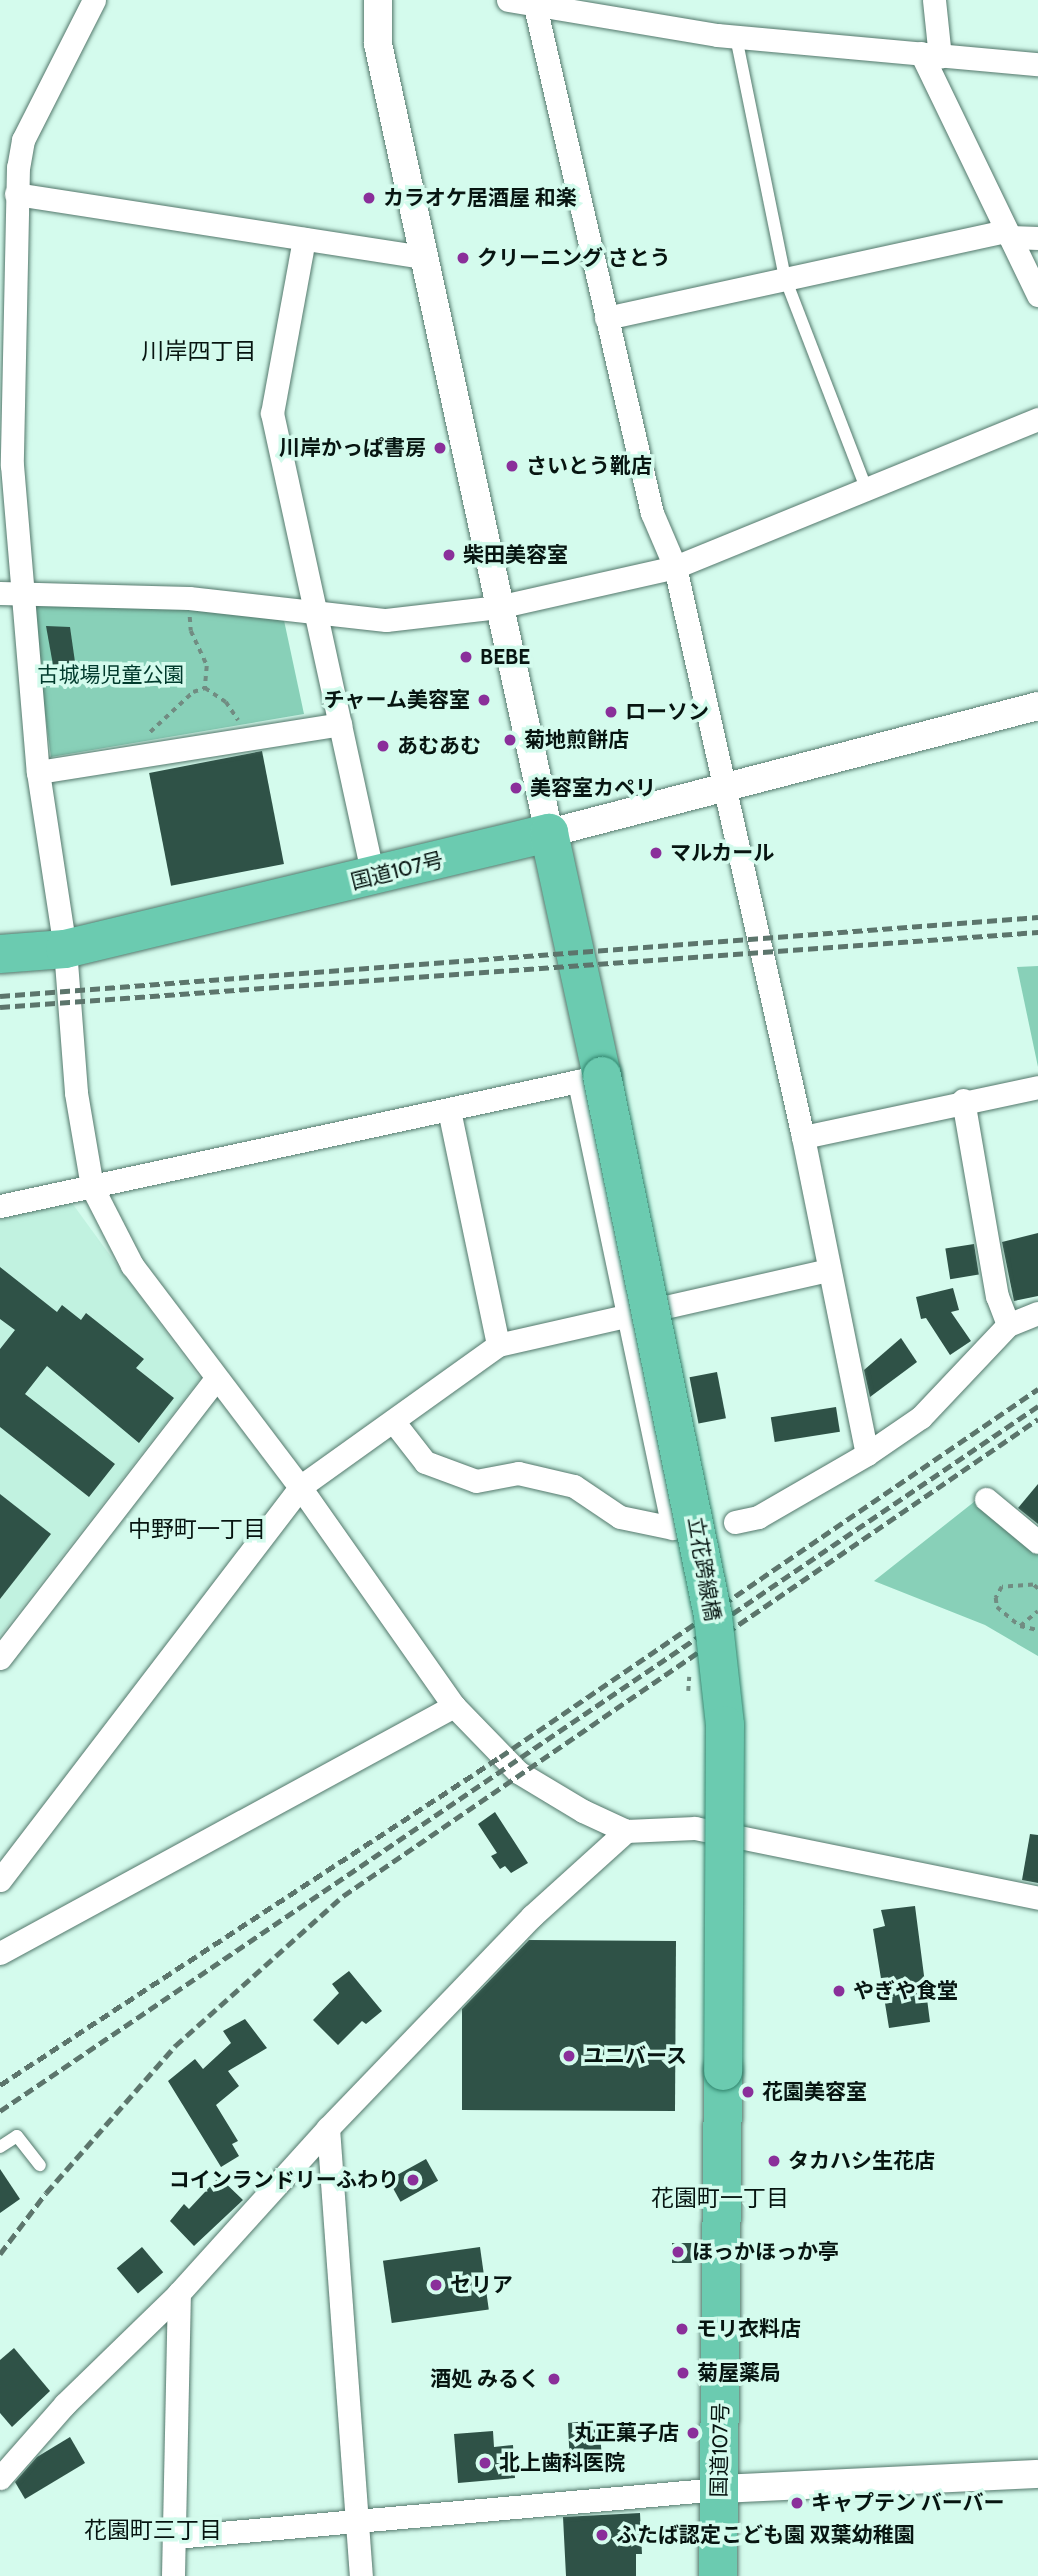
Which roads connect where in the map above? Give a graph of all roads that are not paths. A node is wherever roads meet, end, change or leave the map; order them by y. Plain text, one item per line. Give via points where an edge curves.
1 (94, 0) edge
2 (378, 0) edge
3 (508, 0) edge
4 (934, 0) edge
5 (535, 6) junction
6 (736, 37) junction
7 (930, 55) junction
8 (1038, 64) edge
9 (16, 194) junction
10 (1008, 234) junction
11 (1038, 238) edge
12 (304, 239) junction
13 (425, 257) junction
14 (785, 278) junction
15 (1038, 295) edge
16 (606, 318) junction
17 (1038, 419) edge
18 (867, 490) junction
19 (676, 567) junction
20 (11, 593) edge
21 (498, 607) junction
22 (316, 612) junction
23 (1038, 706) edge
24 (340, 724) junction
25 (38, 772) junction
26 (725, 786) junction
27 (549, 833) junction
28 (373, 878) junction
29 (65, 949) junction
30 (0, 954) edge
31 (591, 1079) junction
32 (1038, 1087) edge
33 (963, 1100) junction
34 (449, 1110) junction
35 (803, 1137) junction
36 (92, 1187) junction
37 (0, 1206) edge
38 (829, 1270) junction
39 (627, 1313) junction
40 (1038, 1313) edge
41 (1007, 1325) junction
42 (498, 1345) junction
43 (216, 1379) junction
44 (393, 1421) junction
45 (867, 1454) junction
46 (300, 1487) junction
47 (986, 1499) dead end
48 (735, 1522) dead end
49 (1038, 1542) edge
50 (0, 1658) edge
51 (454, 1706) junction
52 (626, 1831) junction
53 (0, 1880) edge
54 (1038, 1898) edge
55 (0, 1953) edge
56 (723, 2071) joint
57 (328, 2128) junction
58 (0, 2147) edge
59 (40, 2165) dead end
60 (179, 2293) junction
61 (1038, 2474) edge
62 (0, 2479) edge
63 (719, 2489) junction
64 (357, 2522) junction
65 (175, 2537) junction
66 (173, 2576) edge
67 (362, 2576) edge
68 (718, 2576) edge

1 - 9 street via 23,140
2 - 13 street via 379,44
3 - 5 street
4 - 7 street
5 - 6 street
5 - 16 street
6 - 7 street
6 - 14 lane
7 - 8 street
7 - 10 street
9 - 12 street
9 - 20 street
10 - 11 street
10 - 14 street
10 - 15 street
12 - 13 street
12 - 22 street via 272,413
13 - 21 street
14 - 16 street
14 - 18 lane
16 - 19 street via 652,513
17 - 18 street
18 - 19 street
19 - 21 street
19 - 26 street
20 - 22 street via 189,598
20 - 25 street
21 - 22 street via 386,620
21 - 27 street
22 - 24 street
23 - 26 street
24 - 25 street
24 - 28 street
25 - 29 street
26 - 27 street
26 - 35 street
27 - 28 highway, 国道107号
27 - 31 highway
28 - 29 highway, 国道107号
29 - 30 highway, 国道107号
29 - 36 street via 76,1093
31 - 34 street
31 - 39 street
31 - 56 highway, 立花跨線橋, bridge via 713,1616 725,1725
32 - 33 street
33 - 35 street
33 - 41 street via 997,1296
34 - 36 street
34 - 42 street
35 - 38 street
36 - 37 street
36 - 43 street via 132,1265
38 - 39 street
38 - 45 street
39 - 42 street
39 - 44 street via 673,1528 620,1517 574,1486 518,1473 476,1480 425,1462
40 - 41 street
41 - 45 street via 921,1416
42 - 44 street
43 - 46 street
43 - 50 street
44 - 46 street
45 - 48 street via 758,1517
46 - 51 street
46 - 53 street
47 - 49 street
51 - 52 street via 518,1772
51 - 55 street
52 - 54 street via 695,1828
52 - 57 street via 533,1916
56 - 63 highway, 国道107号
57 - 60 street
57 - 64 street
58 - 59 lane via 17,2136
60 - 62 street via 65,2404
60 - 65 street
61 - 63 street
63 - 64 street
63 - 68 highway, 国道107号
64 - 65 street
64 - 67 street
65 - 66 street

